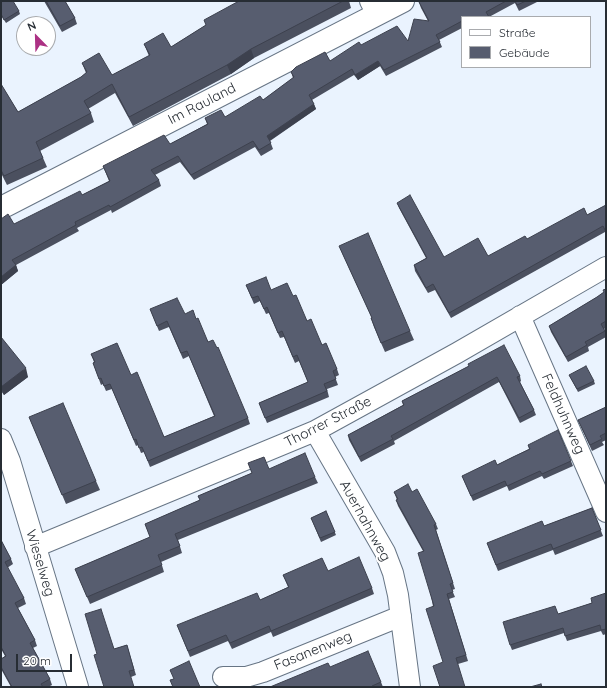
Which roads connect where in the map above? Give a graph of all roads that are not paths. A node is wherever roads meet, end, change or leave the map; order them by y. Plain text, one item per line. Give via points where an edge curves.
1 (403, 1) edge
2 (373, 8) edge
3 (1, 208) edge
4 (606, 268) edge
5 (520, 316) junction
6 (315, 431) junction
7 (1, 439) edge
8 (5, 463) edge
9 (606, 512) edge
10 (35, 547) junction
11 (401, 616) junction
12 (223, 677) dead end
13 (78, 687) edge
14 (410, 687) edge

1 - 2 street, Im Rauland
2 - 3 street, Im Rauland
4 - 5 street, Thorrer Straße
5 - 6 street, Thorrer Straße
5 - 9 street, Feldhuhnweg
6 - 10 street, Thorrer Straße
6 - 11 street, Auerhahnweg via 385,552 393,573
7 - 8 street, Wieselweg
8 - 10 street, Wieselweg
10 - 13 street, Wieselweg
11 - 12 street, Fasanenweg via 263,672 246,677
11 - 14 street, Auerhahnweg

